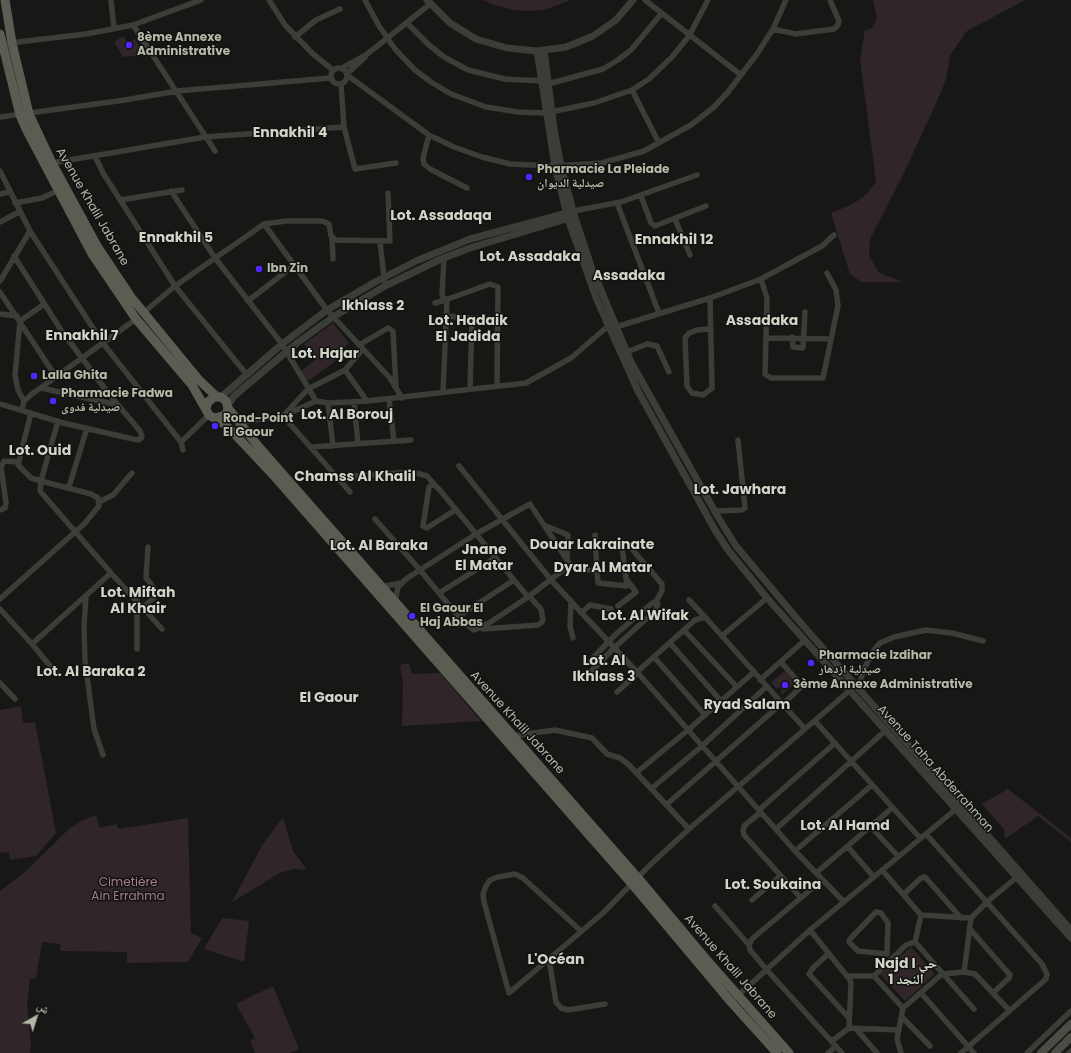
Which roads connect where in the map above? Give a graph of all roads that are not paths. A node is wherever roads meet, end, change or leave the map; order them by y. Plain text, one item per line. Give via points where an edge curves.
1 (5, 0) edge
2 (111, 0) edge
3 (201, 0) edge
4 (270, 0) edge
5 (365, 0) edge
6 (633, 0) edge
7 (644, 0) edge
8 (708, 0) edge
9 (786, 0) edge
10 (830, 0) edge
11 (194, 1) edge
12 (428, 2) edge
13 (340, 9) dead end
14 (661, 14) junction
15 (407, 23) junction
16 (133, 25) junction
17 (114, 29) junction
18 (773, 29) junction
19 (690, 36) junction
20 (295, 37) junction
21 (388, 39) junction
22 (1, 40) edge
23 (12, 43) junction
24 (541, 50) junction
25 (366, 55) junction
26 (342, 68) junction
27 (333, 70) junction
28 (347, 75) junction
29 (741, 75) junction
30 (330, 78) junction
31 (545, 82) junction
32 (341, 84) junction
33 (632, 90) junction
34 (177, 91) junction
35 (549, 113) junction
36 (25, 115) junction
37 (0, 117) edge
38 (344, 127) junction
39 (429, 135) junction
40 (204, 137) junction
41 (659, 143) junction
42 (215, 152) dead end
43 (95, 156) junction
44 (52, 163) junction
45 (396, 163) dead end
46 (558, 166) junction
47 (0, 171) edge
48 (697, 175) dead end
49 (467, 188) dead end
50 (182, 190) dead end
51 (57, 191) junction
52 (171, 191) junction
53 (10, 192) junction
54 (388, 193) dead end
55 (0, 194) edge
56 (641, 196) junction
57 (120, 200) junction
58 (15, 203) junction
59 (617, 203) junction
60 (706, 206) dead end
61 (19, 212) junction
62 (570, 215) junction
63 (675, 218) junction
64 (0, 222) edge
65 (264, 224) junction
66 (30, 231) junction
67 (834, 235) dead end
68 (332, 238) junction
69 (380, 242) junction
70 (690, 255) dead end
71 (14, 256) junction
72 (215, 258) junction
73 (444, 258) junction
74 (333, 259) dead end
75 (293, 266) junction
76 (827, 273) dead end
77 (383, 278) junction
78 (761, 279) junction
79 (0, 281) edge
80 (175, 286) junction
81 (385, 286) junction
82 (0, 292) edge
83 (710, 298) junction
84 (446, 300) junction
85 (248, 301) junction
86 (435, 303) dead end
87 (44, 305) junction
88 (327, 310) junction
89 (610, 311) junction
90 (805, 312) dead end
91 (659, 313) junction
92 (0, 314) edge
93 (602, 314) junction
94 (139, 316) junction
95 (446, 316) junction
96 (333, 317) junction
97 (472, 318) junction
98 (18, 319) junction
99 (498, 320) junction
100 (607, 327) junction
101 (616, 327) junction
102 (710, 329) junction
103 (792, 337) junction
104 (766, 338) junction
105 (803, 338) junction
106 (831, 339) junction
107 (102, 342) junction
108 (282, 344) junction
109 (361, 347) junction
110 (286, 352) junction
111 (627, 352) junction
112 (82, 359) junction
113 (345, 370) junction
114 (669, 372) dead end
115 (247, 375) junction
116 (56, 377) junction
117 (497, 386) junction
118 (396, 387) junction
119 (41, 388) junction
120 (308, 389) junction
121 (470, 389) junction
122 (442, 392) junction
123 (219, 397) junction
124 (402, 398) junction
125 (389, 399) junction
126 (24, 401) junction
127 (316, 401) junction
128 (367, 401) junction
129 (354, 402) junction
130 (328, 403) junction
131 (0, 404) edge
132 (118, 405) junction
133 (228, 407) junction
134 (22, 409) junction
135 (31, 413) junction
136 (210, 414) junction
137 (283, 416) junction
138 (58, 421) junction
139 (238, 422) junction
140 (88, 428) junction
141 (411, 440) dead end
142 (738, 440) dead end
143 (394, 441) junction
144 (181, 442) junction
145 (358, 444) junction
146 (333, 446) junction
147 (311, 447) junction
148 (183, 450) dead end
149 (18, 462) junction
150 (460, 466) dead end
151 (132, 473) dead end
152 (337, 477) junction
153 (41, 481) junction
154 (436, 486) junction
155 (69, 487) junction
156 (350, 492) dead end
157 (99, 502) junction
158 (0, 510) edge
159 (455, 510) junction
160 (715, 511) junction
161 (503, 518) junction
162 (376, 519) dead end
163 (545, 526) junction
164 (75, 532) junction
165 (476, 534) junction
166 (595, 535) dead end
167 (148, 547) dead end
168 (495, 558) junction
169 (567, 558) junction
170 (569, 565) junction
171 (420, 570) junction
172 (597, 572) junction
173 (111, 573) junction
174 (626, 579) junction
175 (514, 580) junction
176 (551, 580) junction
177 (402, 583) junction
178 (381, 587) junction
179 (439, 593) junction
180 (1, 595) edge
181 (86, 596) junction
182 (529, 596) junction
183 (767, 598) junction
184 (689, 600) dead end
185 (137, 601) junction
186 (395, 602) junction
187 (571, 602) junction
188 (656, 602) junction
189 (618, 606) dead end
190 (142, 608) junction
191 (0, 609) edge
192 (611, 609) dead end
193 (581, 613) junction
194 (459, 616) junction
195 (705, 617) junction
196 (162, 629) dead end
197 (479, 629) junction
198 (684, 630) junction
199 (723, 636) junction
200 (573, 638) dead end
201 (805, 640) junction
202 (983, 641) dead end
203 (608, 642) junction
204 (670, 643) junction
205 (32, 644) junction
206 (614, 648) junction
207 (137, 649) dead end
208 (654, 657) junction
209 (781, 662) junction
210 (588, 663) dead end
211 (754, 672) junction
212 (56, 673) dead end
213 (637, 673) junction
214 (587, 676) dead end
215 (760, 680) junction
216 (0, 683) edge
217 (737, 687) junction
218 (766, 687) junction
219 (855, 688) junction
220 (617, 692) dead end
221 (15, 699) dead end
222 (722, 701) junction
223 (781, 704) junction
224 (706, 715) junction
225 (815, 721) junction
226 (805, 729) junction
227 (688, 730) junction
228 (886, 730) junction
229 (507, 733) junction
230 (835, 744) junction
231 (702, 746) junction
232 (103, 754) dead end
233 (716, 761) junction
234 (852, 762) junction
235 (636, 773) junction
236 (872, 785) junction
237 (739, 787) junction
238 (651, 789) junction
239 (666, 805) junction
240 (892, 808) junction
241 (956, 809) junction
242 (760, 811) junction
243 (871, 827) junction
244 (689, 829) junction
245 (776, 829) junction
246 (926, 834) junction
247 (920, 838) junction
248 (848, 847) junction
249 (795, 851) junction
250 (898, 856) junction
251 (882, 870) junction
252 (816, 873) junction
253 (780, 876) junction
254 (873, 876) junction
255 (1017, 878) junction
256 (822, 880) junction
257 (635, 881) junction
258 (904, 894) junction
259 (801, 898) junction
260 (752, 900) dead end
261 (844, 902) junction
262 (987, 902) junction
263 (715, 906) dead end
264 (921, 916) junction
265 (961, 918) junction
266 (971, 918) junction
267 (970, 929) junction
268 (810, 930) junction
269 (1071, 930) edge
270 (581, 932) junction
271 (1071, 938) edge
272 (915, 942) junction
273 (749, 945) junction
274 (828, 954) junction
275 (887, 954) junction
276 (892, 958) junction
277 (549, 959) junction
278 (766, 969) junction
279 (964, 972) junction
280 (942, 974) junction
281 (847, 976) junction
282 (874, 976) junction
283 (994, 992) junction
284 (922, 993) junction
285 (735, 999) junction
286 (605, 1004) dead end
287 (903, 1008) junction
288 (974, 1009) dead end
289 (1009, 1010) junction
290 (1071, 1012) edge
291 (902, 1017) junction
292 (849, 1018) junction
293 (1071, 1024) edge
294 (849, 1028) junction
295 (857, 1030) junction
296 (899, 1030) junction
297 (1071, 1037) edge
298 (832, 1041) junction
299 (836, 1046) junction
300 (930, 1046) dead end
301 (968, 1046) junction
302 (777, 1053) edge
303 (789, 1053) edge
304 (828, 1053) edge
305 (842, 1053) edge
306 (877, 1053) edge
307 (901, 1053) edge
308 (961, 1053) edge
309 (974, 1053) edge
310 (1027, 1053) edge
311 (1041, 1053) edge
312 (1055, 1053) edge

1 - 23 main road, Avenue Khalil Jabrane
2 - 17 street
3 - 11 street
4 - 20 street via 284,25
5 - 21 street
6 - 24 street via 616,20 593,36 575,44
7 - 14 street
8 - 19 street
9 - 18 street
10 - 18 street via 839,21 834,29 796,34
11 - 16 street
12 - 15 street
12 - 24 street via 450,23 476,38 507,48
13 - 20 street via 316,20
14 - 19 street
14 - 31 street via 631,50 618,60 603,68
15 - 21 street
15 - 31 street via 444,57 468,70 505,79
16 - 17 street
16 - 34 street
17 - 23 street
18 - 29 street
19 - 29 street
19 - 33 street via 660,69
20 - 27 street
21 - 25 street
21 - 35 street via 415,70 450,94 486,106 518,112
22 - 23 street
22 - 36 main road, Avenue Khalil Jabrane
23 - 36 main road, Avenue Khalil Jabrane
24 - 31 street, Avenue Taha Abderrahman
25 - 26 street
25 - 28 street
26 - 27 street
26 - 28 street
27 - 30 street
28 - 32 street
28 - 39 street
29 - 41 street via 728,92 702,116
30 - 32 street via 336,84
30 - 34 street
31 - 35 street, Avenue Taha Abderrahman
32 - 38 street
33 - 35 street via 594,103
33 - 41 street
34 - 36 street
34 - 40 street
35 - 46 street, Avenue Taha Abderrahman
36 - 37 street
36 - 44 main road, Avenue Khalil Jabrane
36 - 51 main road, Avenue Khalil Jabrane
38 - 40 street
38 - 45 street via 355,170
39 - 46 street via 454,147 510,164
39 - 49 street via 423,158 424,164
40 - 42 street
40 - 43 street
41 - 46 street via 628,156 602,163
43 - 44 street
43 - 57 street
44 - 94 main road, Avenue Khalil Jabrane
46 - 62 street, Avenue Taha Abderrahman
47 - 53 street
48 - 56 street
50 - 52 street
51 - 58 street via 42,198
51 - 94 main road, Avenue Khalil Jabrane via 101,269
52 - 57 street
52 - 72 street
53 - 55 street
53 - 58 street
54 - 69 street via 390,241
56 - 59 street
56 - 63 street via 653,225 658,226
57 - 80 street
58 - 61 street
59 - 62 street
59 - 91 street
60 - 63 street
61 - 64 street
61 - 66 street
62 - 73 street
62 - 77 street via 470,239 416,261
62 - 89 street, Avenue Taha Abderrahman
62 - 93 street, Avenue Taha Abderrahman
63 - 70 street
65 - 68 street via 286,221 326,222 329,224
65 - 72 street
65 - 75 street
66 - 71 street
66 - 107 street
67 - 78 street via 822,246
68 - 69 street via 343,241
68 - 74 street
69 - 77 street
71 - 79 street
71 - 87 street
72 - 80 street
72 - 85 street
73 - 81 street
73 - 84 street via 442,295
75 - 85 street
75 - 88 street
76 - 106 street via 836,290 838,306
77 - 81 street
77 - 88 street
78 - 83 street
78 - 104 street via 767,298
80 - 94 street
80 - 115 street
81 - 96 street
82 - 98 street
83 - 91 street
83 - 102 street
84 - 86 street
84 - 95 street
84 - 99 street via 492,284 498,290
85 - 108 street
87 - 98 street
87 - 112 street
88 - 96 street
88 - 108 street
89 - 93 street
89 - 101 street, Avenue Taha Abderrahman
90 - 105 street
91 - 101 street
92 - 98 street
93 - 100 street, Avenue Taha Abderrahman
94 - 107 street
94 - 123 main road, Avenue Khalil Jabrane via 199,380
94 - 136 main road, Avenue Khalil Jabrane via 192,385
95 - 97 street
95 - 122 street
96 - 109 street
96 - 110 street
97 - 99 street
97 - 121 street
98 - 116 street
98 - 126 street via 15,375 18,390
99 - 117 street
100 - 117 street via 571,358 532,381
100 - 183 street, Avenue Taha Abderrahman via 652,419 715,530
101 - 111 street, Avenue Taha Abderrahman
102 - 102 street via 712,388 703,395 692,393 687,386 685,338 696,330
103 - 104 street
103 - 105 street
103 - 105 street via 793,347 796,348 803,348
104 - 106 street via 765,374 771,378 823,378
105 - 106 street
107 - 112 street
107 - 144 street
108 - 110 street
108 - 115 street
109 - 113 street
109 - 118 street
109 - 118 street via 388,328 393,331
110 - 120 street
110 - 133 street via 234,396
111 - 114 street via 647,344 657,346
111 - 160 street, Avenue Taha Abderrahman
112 - 116 street
112 - 132 street
113 - 120 street
113 - 128 street
115 - 123 street
116 - 119 street
117 - 121 street
118 - 124 street
119 - 126 street
119 - 132 street
120 - 127 street
120 - 137 street
121 - 122 street
122 - 124 street
123 - 133 main road via 226,401
123 - 136 main road via 208,402
124 - 125 street
125 - 128 street
125 - 143 street
126 - 134 street
127 - 130 street
127 - 137 street
128 - 129 street
129 - 130 street
129 - 145 street
130 - 146 street
131 - 134 street
132 - 140 street via 140,430 143,435 141,439
133 - 136 main road via 223,417
133 - 139 main road, Avenue Khalil Jabrane
134 - 135 street
135 - 138 street
135 - 149 street
136 - 144 street
136 - 229 main road, Avenue Khalil Jabrane via 227,426 252,452
137 - 139 street
137 - 147 street
138 - 140 street
138 - 153 street
139 - 178 main road, Avenue Khalil Jabrane
140 - 155 street
141 - 143 street
142 - 160 street via 745,508
143 - 145 street
144 - 148 street
145 - 146 street
146 - 147 street
147 - 152 street
149 - 153 street via 19,467 31,478
149 - 158 street via 4,461 1,467 6,503 5,508
150 - 161 street
151 - 157 street via 113,495
152 - 154 street via 413,472 426,476
152 - 156 street
153 - 155 street
153 - 164 street via 40,491
154 - 159 street
154 - 159 street via 431,484 429,487 424,527 427,528
155 - 157 street via 95,495
157 - 164 street via 94,514
159 - 165 street
160 - 219 street, Avenue Taha Abderrahman via 736,546
161 - 163 street via 530,504
161 - 165 street
161 - 176 street
162 - 171 street
163 - 169 street
163 - 169 street via 568,535
164 - 173 street
164 - 180 street
165 - 168 street
165 - 171 street
166 - 172 street
167 - 190 street via 146,578 160,592
168 - 175 street
168 - 179 street
169 - 170 street
170 - 172 street
170 - 176 street
171 - 177 street
171 - 179 street
172 - 174 street via 598,583 627,586
173 - 181 street
173 - 185 street
174 - 188 street via 622,549 624,545 631,548 662,584
174 - 189 street via 636,592
175 - 182 street
175 - 194 street
176 - 182 street
176 - 187 street
177 - 178 street
177 - 186 street via 396,592
178 - 186 main road, Avenue Khalil Jabrane
179 - 194 street
181 - 205 street
181 - 232 street via 85,661 94,729
182 - 197 street
182 - 197 street via 541,609 543,620 538,625
183 - 199 street
183 - 201 street, Avenue Taha Abderrahman
184 - 195 street
185 - 190 street
185 - 207 street
186 - 229 main road, Avenue Khalil Jabrane
187 - 193 street
187 - 200 street via 570,621
188 - 203 street
188 - 206 street via 658,606 655,611
190 - 196 street
191 - 205 street
192 - 193 street via 590,605
193 - 203 street
194 - 197 street via 470,628
195 - 198 street via 695,620
195 - 199 street
198 - 204 street
198 - 217 street
199 - 211 street
201 - 209 street
201 - 219 street, Avenue Taha Abderrahman
202 - 219 street via 926,630 894,637 880,643 874,650
203 - 206 street
203 - 210 street
204 - 208 street
204 - 222 street
205 - 212 street
206 - 213 street
206 - 214 street
208 - 213 street
208 - 224 street
209 - 215 street
209 - 223 street via 802,686
211 - 215 street
211 - 217 street
213 - 220 street
213 - 227 street
215 - 218 street
216 - 221 street
217 - 222 street
218 - 223 street
218 - 231 street
219 - 225 street
219 - 228 street, Avenue Taha Abderrahman
219 - 269 street, Avenue Taha Abderrahman
222 - 224 street
223 - 226 street
223 - 233 street
224 - 227 street
225 - 226 street
225 - 230 street
226 - 237 street
227 - 231 street
227 - 235 street
228 - 234 street
228 - 241 street, Avenue Taha Abderrahman
229 - 235 street via 547,730 586,735 595,739 607,754 624,761
229 - 257 main road, Avenue Khalil Jabrane
230 - 234 street
230 - 242 street
231 - 233 street
231 - 238 street
233 - 237 street
233 - 239 street
234 - 236 street
234 - 245 street
235 - 238 street
236 - 240 street
236 - 249 street
237 - 242 street
237 - 244 street
238 - 239 street
239 - 244 street
240 - 243 street
240 - 247 street
241 - 246 street
241 - 255 street, Avenue Taha Abderrahman
242 - 245 street
242 - 253 street via 745,825 744,835
243 - 248 street
243 - 250 street
244 - 257 street
245 - 249 street
246 - 247 street
246 - 262 street
247 - 250 street
248 - 252 street
248 - 254 street
249 - 252 street
250 - 251 street
251 - 254 street
251 - 258 street
252 - 256 street
253 - 259 street
253 - 260 street
254 - 261 street
255 - 262 street
255 - 271 street, Avenue Taha Abderrahman
256 - 259 street
256 - 261 street
257 - 270 street
257 - 285 main road, Avenue Khalil Jabrane
258 - 264 street
258 - 265 street via 925,877
259 - 273 street via 752,939
261 - 268 street
262 - 266 street
262 - 289 street via 1042,964 1047,974 1046,979
263 - 273 street
264 - 265 street
264 - 272 street
265 - 266 street
266 - 267 street
267 - 279 street
267 - 283 street via 1010,975 1010,978
268 - 274 street
268 - 278 street
270 - 277 street
270 - 277 street via 523,878 515,874 506,874 490,880 483,894 484,902 509,993
272 - 276 street via 906,945
272 - 280 street
273 - 278 street via 750,950
274 - 281 street
274 - 292 street via 809,974
275 - 275 street via 888,923 876,912 849,942 858,951
275 - 276 street
276 - 282 street
277 - 286 street via 556,1002 561,1008 568,1010
278 - 285 street
278 - 298 street
279 - 280 street
279 - 283 street via 975,974
280 - 284 street
280 - 288 street
281 - 282 street
281 - 292 street via 851,984
282 - 287 street
283 - 289 street
284 - 287 street
284 - 301 street
285 - 302 main road, Avenue Khalil Jabrane
285 - 303 main road, Avenue Khalil Jabrane
287 - 291 street
289 - 301 street
290 - 310 street
291 - 296 street
291 - 300 street
292 - 294 street
293 - 311 main road
294 - 295 street
294 - 298 street
295 - 296 street
295 - 306 street
296 - 307 street via 897,1039
297 - 312 main road
298 - 299 street
299 - 304 street
299 - 305 street
301 - 308 street
301 - 309 street

